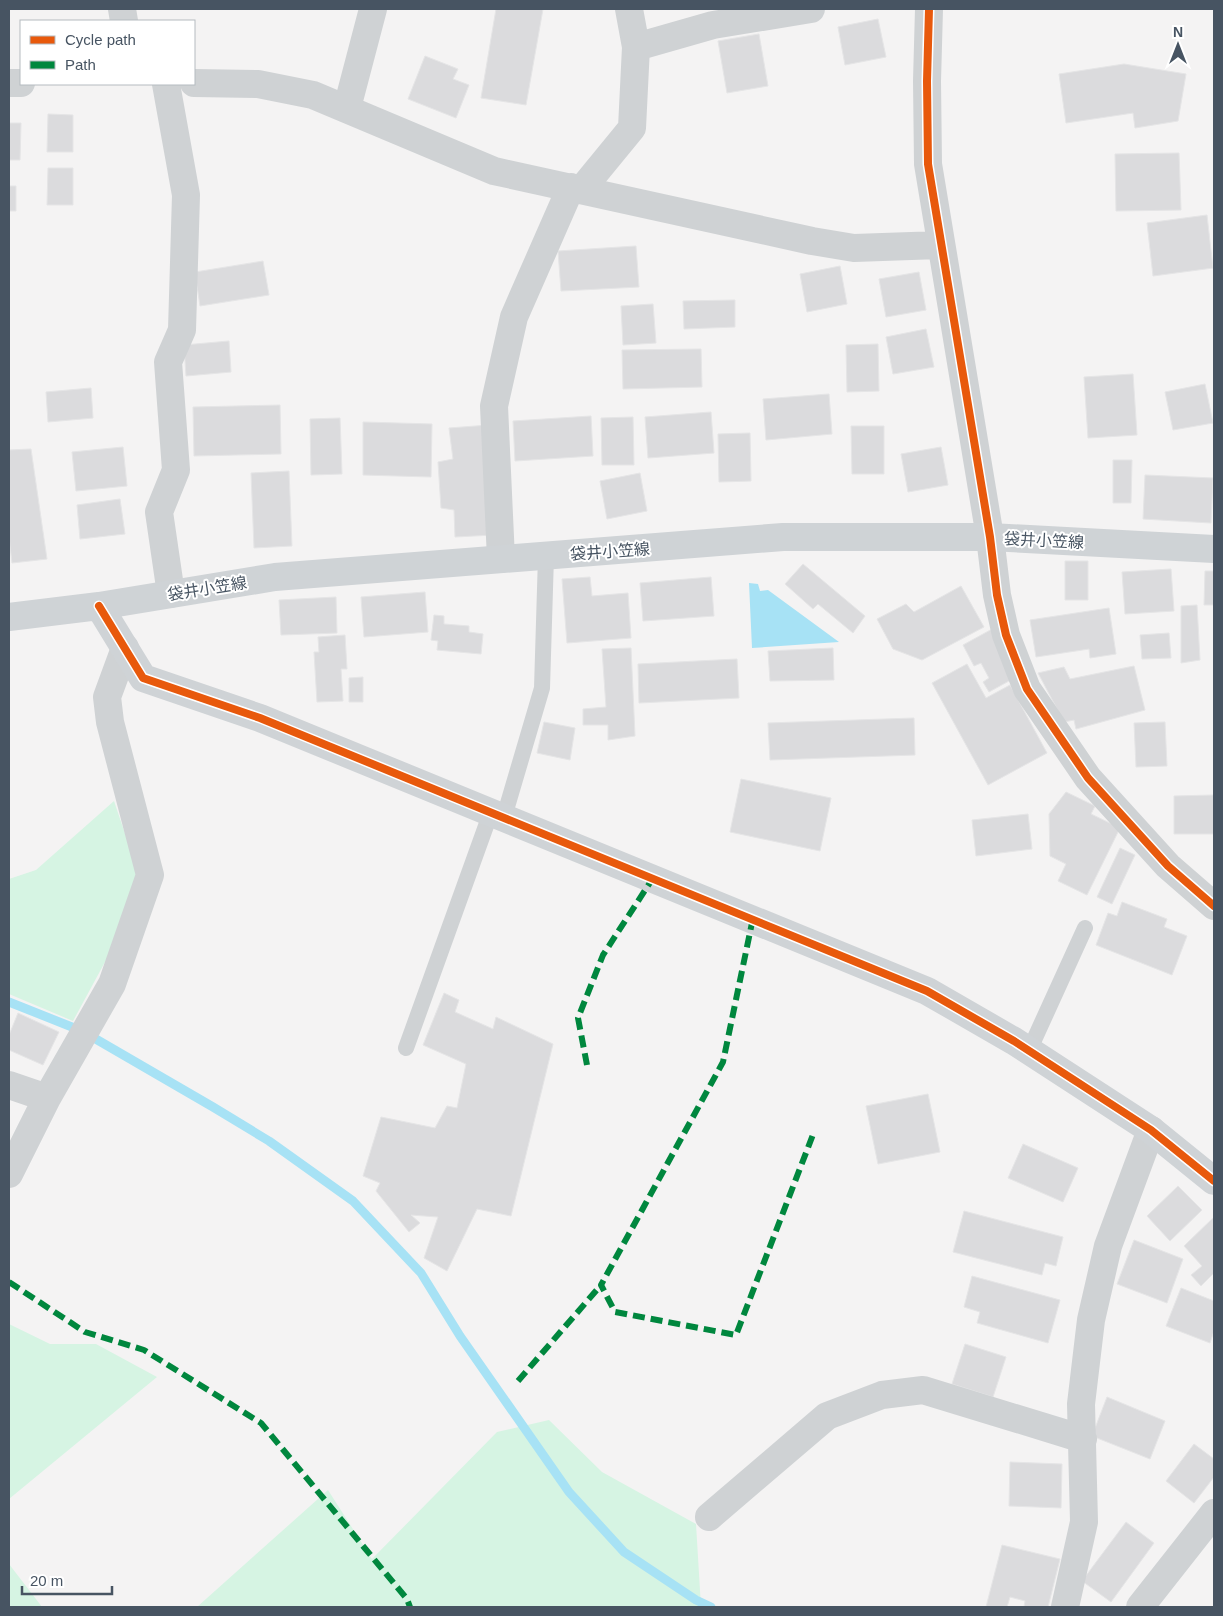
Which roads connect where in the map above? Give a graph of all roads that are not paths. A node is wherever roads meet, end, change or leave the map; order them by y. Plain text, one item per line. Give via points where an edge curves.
1 (373, 9) edge
2 (629, 9) edge
3 (811, 9) edge
4 (929, 9) edge
5 (636, 47) junction
6 (195, 83) edge
7 (166, 85) edge
8 (346, 108) junction
9 (577, 188) junction
10 (940, 245) junction
11 (990, 537) junction
12 (1214, 549) edge
13 (546, 556) junction
14 (501, 559) junction
15 (171, 594) junction
16 (99, 606) junction
17 (9, 617) edge
18 (124, 648) junction
19 (498, 814) junction
20 (1214, 906) edge
21 (1085, 928) dead end
22 (406, 1048) dead end
23 (1029, 1051) junction
24 (9, 1085) edge
25 (47, 1098) junction
26 (1151, 1130) junction
27 (9, 1174) edge
28 (1214, 1181) edge
29 (1083, 1439) junction
30 (1214, 1513) edge
31 (709, 1517) dead end
32 (1065, 1607) edge
33 (1140, 1607) edge

1 - 8 street
2 - 5 street
3 - 5 street via 713,25
4 - 10 street via 926,81 928,164
5 - 9 street via 632,128
6 - 8 street via 274,86 313,95
7 - 15 street via 186,195 182,330 168,362 176,470 159,512
8 - 9 street via 494,171
9 - 10 street via 854,248
9 - 14 street via 514,317 494,406
10 - 11 street
11 - 12 street, 袋井小笠線
11 - 13 street, 袋井小笠線 via 783,537
11 - 20 street via 1006,635 1027,690 1088,778 1168,866
13 - 14 street, 袋井小笠線
13 - 19 lane via 542,688
14 - 15 street, 袋井小笠線 via 275,577
15 - 16 street, 袋井小笠線
16 - 17 street, 袋井小笠線
16 - 18 street
18 - 19 street via 143,678 260,718
18 - 25 street via 107,697 110,722 150,874 112,984
19 - 22 lane
19 - 23 street via 927,991
21 - 23 lane
23 - 26 street
24 - 25 street
25 - 27 street
26 - 28 street
26 - 29 street via 1108,1246 1091,1320 1081,1404
29 - 31 street via 923,1390 882,1395 827,1416
29 - 32 street via 1084,1522
30 - 33 street

